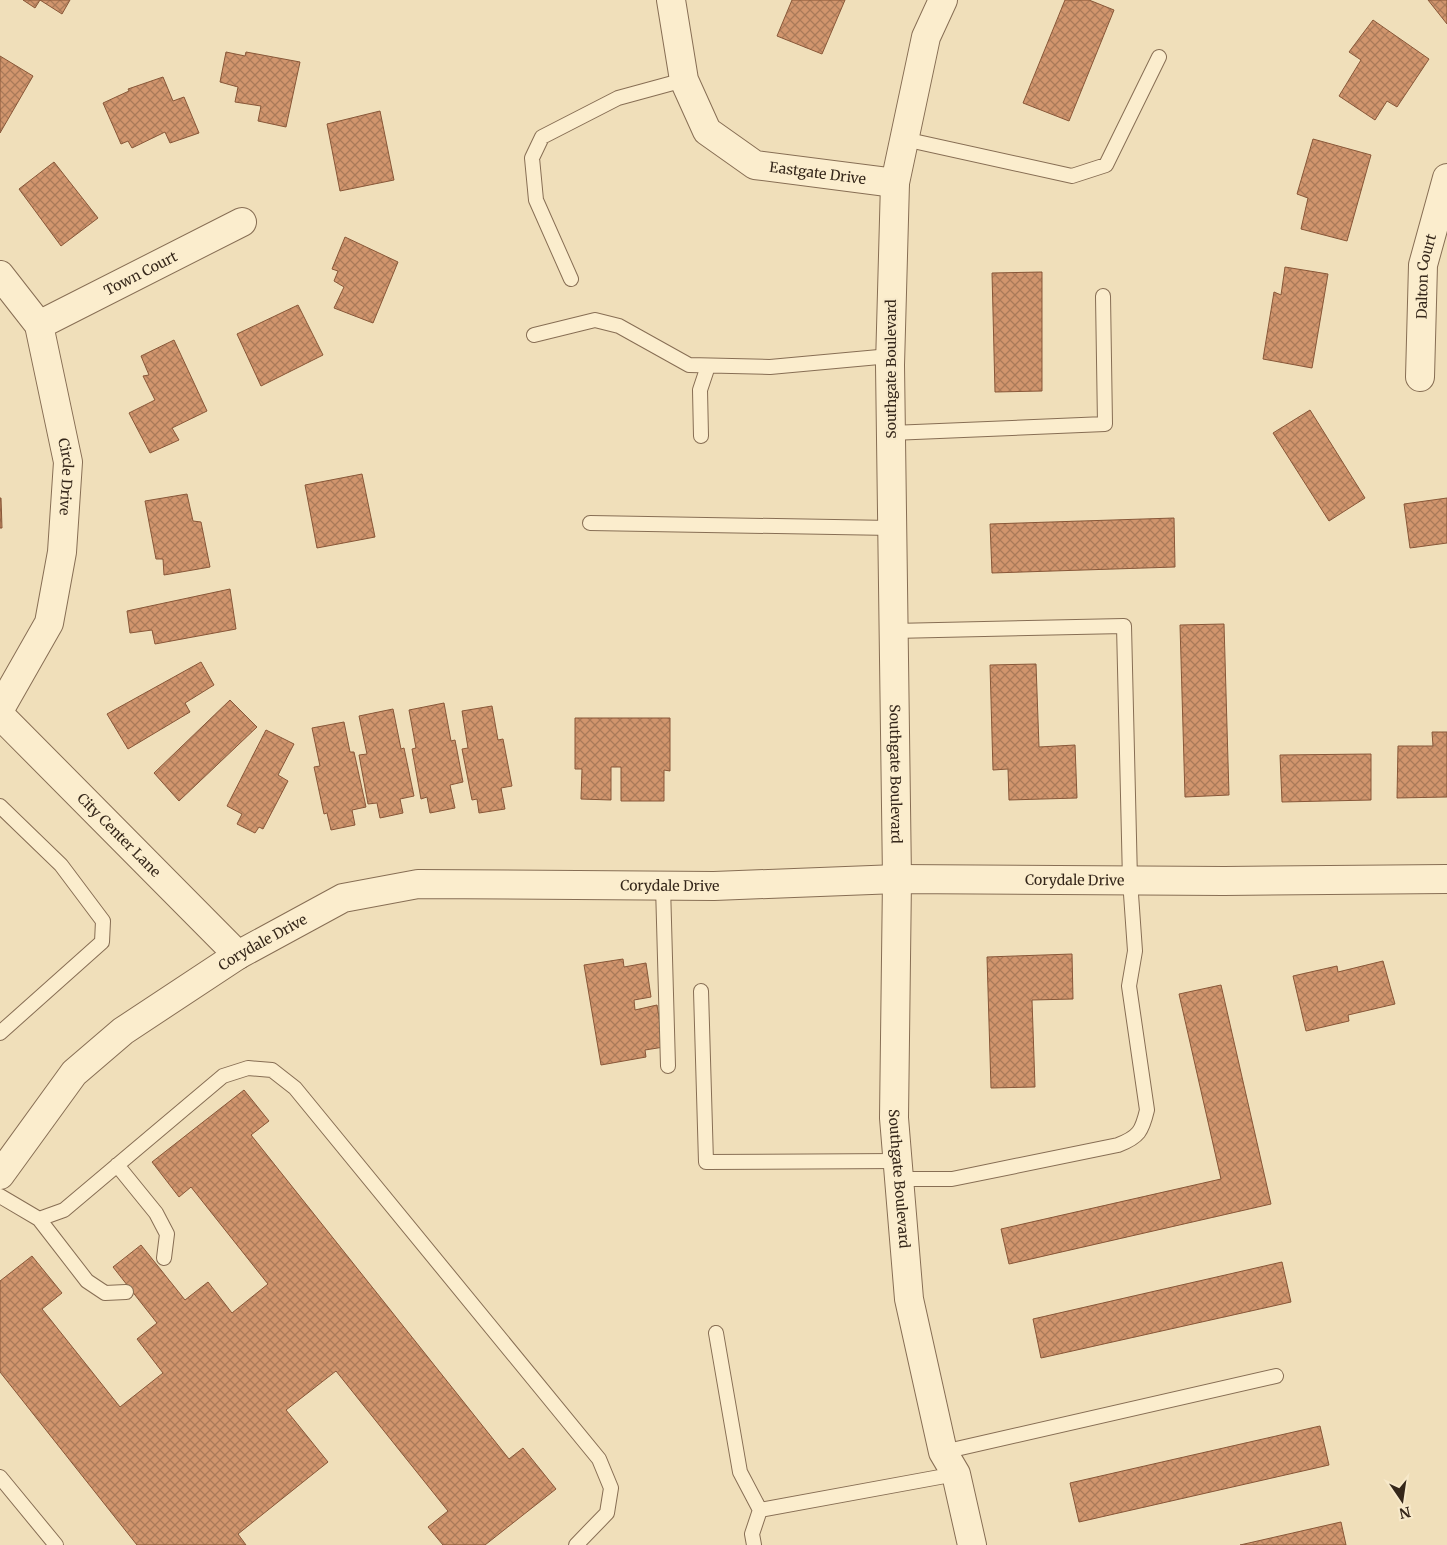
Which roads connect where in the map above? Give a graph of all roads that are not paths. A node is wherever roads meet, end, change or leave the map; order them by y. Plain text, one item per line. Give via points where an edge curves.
1 (671, 0) edge
2 (944, 0) edge
3 (1159, 57) dead end
4 (684, 80) junction
5 (904, 139) junction
6 (1447, 178) edge
7 (895, 183) junction
8 (242, 222) dead end
9 (0, 275) edge
10 (571, 279) dead end
11 (1103, 296) dead end
12 (39, 325) junction
13 (534, 334) dead end
14 (890, 356) junction
15 (708, 366) junction
16 (1420, 377) dead end
17 (891, 434) junction
18 (701, 436) dead end
19 (590, 523) dead end
20 (892, 528) junction
21 (894, 631) junction
22 (0, 709) edge
23 (0, 715) edge
24 (0, 806) edge
25 (897, 879) junction
26 (1447, 879) edge
27 (1130, 880) junction
28 (663, 886) junction
29 (238, 955) junction
30 (700, 992) dead end
31 (0, 1034) edge
32 (668, 1066) dead end
33 (117, 1166) junction
34 (898, 1170) junction
35 (0, 1176) edge
36 (0, 1196) edge
37 (39, 1219) junction
38 (164, 1258) dead end
39 (126, 1292) dead end
40 (716, 1333) dead end
41 (1276, 1376) dead end
42 (949, 1463) junction
43 (0, 1477) edge
44 (760, 1510) junction
45 (56, 1545) edge
46 (576, 1545) edge
47 (754, 1545) edge
48 (972, 1545) edge

1 - 4 street, Eastgate Drive
2 - 5 street, Southgate Boulevard via 926,38
3 - 5 lane via 1106,165 1072,176
4 - 7 street, Eastgate Drive via 708,131 755,165
4 - 10 lane via 618,98 542,136 532,158 536,200
5 - 7 street, Southgate Boulevard
6 - 16 street, Dalton Court via 1423,265
7 - 14 street, Southgate Boulevard
8 - 12 street, Town Court
9 - 12 street, Circle Drive
11 - 17 lane via 1105,424
12 - 22 street, Circle Drive via 68,462 62,552 49,623
13 - 15 lane via 595,320 619,326 689,365
14 - 15 lane via 770,367
14 - 17 street, Southgate Boulevard
15 - 18 lane via 700,390
17 - 20 street, Southgate Boulevard
19 - 20 lane
20 - 21 street, Southgate Boulevard
21 - 25 street, Southgate Boulevard
21 - 27 lane via 1124,626
23 - 29 street, City Center Lane
24 - 31 lane via 61,864 103,921 102,942
25 - 27 street, Corydale Drive
25 - 28 street, Corydale Drive
25 - 34 street, Southgate Boulevard via 894,1118
26 - 27 street, Corydale Drive
27 - 34 lane via 1135,951 1129,986 1147,1110 1144,1126 1134,1139 952,1179
28 - 29 street, Corydale Drive via 418,884 342,898
28 - 32 lane
29 - 35 street, Corydale Drive via 123,1031 74,1073
30 - 34 lane via 706,1162
33 - 37 lane via 64,1210
33 - 38 lane via 156,1213 167,1234
33 - 46 lane via 223,1076 248,1068 272,1070 295,1088 599,1459 611,1488 607,1513
34 - 42 street, Southgate Boulevard via 909,1299
36 - 37 lane
37 - 39 lane via 87,1281 105,1293
40 - 44 lane via 740,1472
41 - 42 lane
42 - 44 lane
42 - 48 street, Southgate Boulevard
43 - 45 lane
44 - 47 lane via 752,1534

